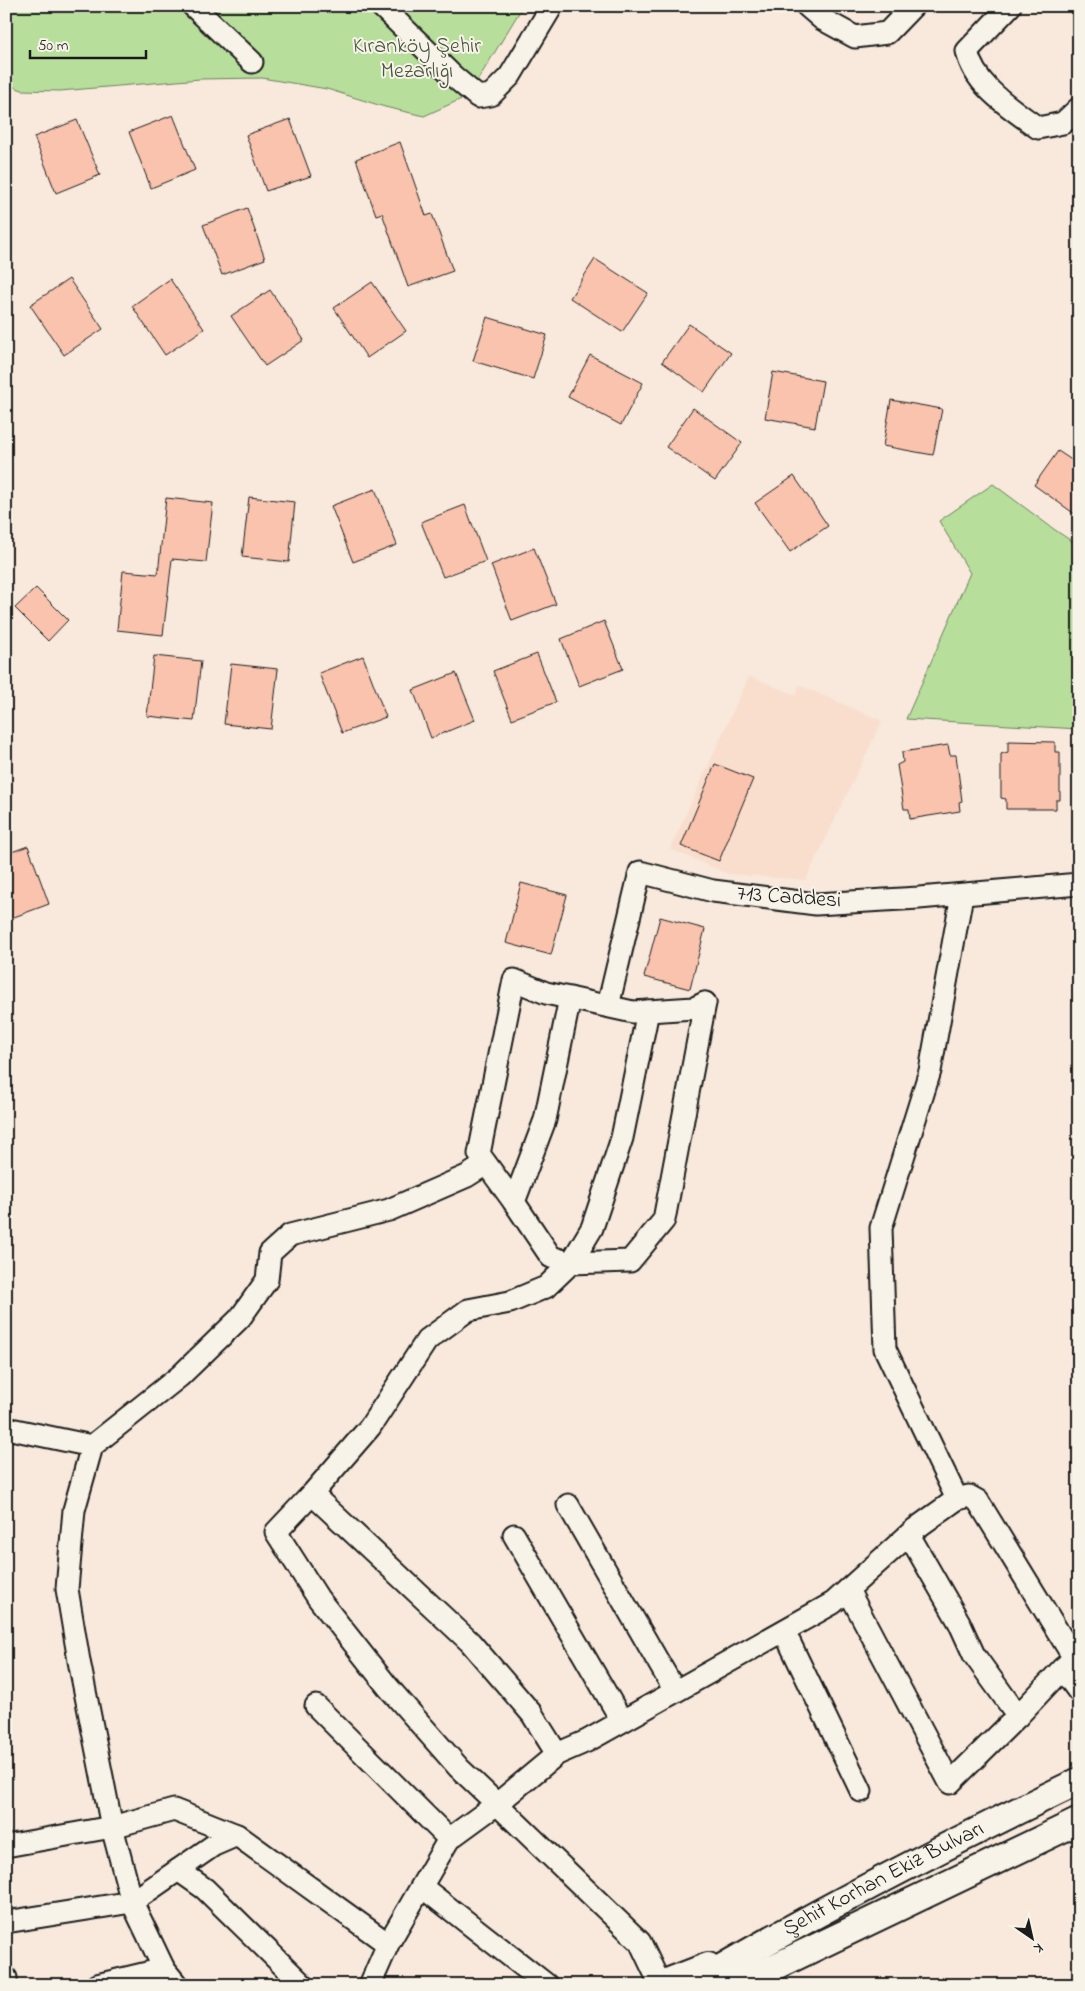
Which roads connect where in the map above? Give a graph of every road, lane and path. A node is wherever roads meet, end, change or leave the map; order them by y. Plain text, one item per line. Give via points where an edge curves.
1 (193, 6) edge
2 (381, 6) edge
3 (552, 6) edge
4 (807, 6) edge
5 (913, 6) edge
6 (1010, 6) edge
7 (252, 62) dead end
8 (1079, 108) edge
9 (1079, 884) edge
10 (962, 895) junction
11 (570, 998) junction
12 (608, 1006) junction
13 (648, 1011) junction
14 (486, 1164) junction
15 (514, 1202) junction
16 (571, 1263) junction
17 (6, 1428) edge
18 (92, 1446) junction
19 (312, 1494) junction
20 (957, 1499) junction
21 (568, 1505) dead end
22 (514, 1534) dead end
23 (909, 1535) junction
24 (848, 1590) junction
25 (784, 1631) junction
26 (1071, 1660) edge
27 (675, 1691) junction
28 (1079, 1692) edge
29 (316, 1706) dead end
30 (1018, 1716) junction
31 (622, 1721) junction
32 (557, 1754) junction
33 (1079, 1781) edge
34 (861, 1791) dead end
35 (498, 1804) junction
36 (1079, 1821) edge
37 (112, 1827) junction
38 (237, 1835) junction
39 (450, 1839) junction
40 (6, 1846) edge
41 (178, 1870) junction
42 (422, 1887) junction
43 (132, 1902) junction
44 (6, 1922) edge
45 (762, 1943) junction
46 (388, 1944) junction
47 (814, 1948) junction
48 (171, 1977) edge
49 (6, 1978) edge
50 (6, 1984) edge
51 (97, 1985) edge
52 (303, 1985) edge
53 (370, 1985) edge
54 (547, 1985) edge
55 (660, 1985) edge
56 (692, 1985) edge
57 (738, 1985) edge
58 (758, 1985) edge

1 - 7 street
2 - 3 street via 478,96 491,94 510,76
4 - 5 street via 822,19 855,37 888,34
6 - 8 street via 968,50 970,64 996,97 1038,128 1062,123
9 - 10 street, 713 Caddesi
10 - 12 street, 713 Caddesi via 816,904 713,891 640,872
10 - 20 street via 930,1071 882,1228 885,1349
11 - 12 street
11 - 14 street via 546,993 514,980 479,1154
11 - 15 street via 545,1120
12 - 13 street via 633,1012
13 - 16 street via 622,1138 592,1228
13 - 16 street via 694,1008 705,1003 664,1220 630,1261
14 - 15 street
14 - 18 street via 467,1176 389,1210 290,1234 270,1253 267,1280 240,1318 180,1376
15 - 16 street via 551,1257
16 - 19 street via 546,1287 510,1302 468,1310 427,1340 370,1427
17 - 18 street
18 - 37 street via 74,1510 67,1589
19 - 32 street via 470,1642 532,1714
19 - 35 street via 276,1532 318,1598 388,1687 459,1768
20 - 23 street
20 - 26 street via 969,1496 978,1501
21 - 27 street
22 - 31 street
23 - 24 street
23 - 30 street via 959,1622 974,1655
24 - 25 street via 833,1603
24 - 30 street via 950,1783
25 - 27 street
25 - 34 street
26 - 28 street
26 - 30 street
27 - 31 street
29 - 39 street
31 - 32 street
32 - 35 street
33 - 45 main road, Şehit Korhan Ekiz Bulvarı via 922,1858
35 - 39 street
35 - 55 street via 640,1942
36 - 47 main road, Şehit Korhan Ekiz Bulvarı
37 - 38 street via 174,1810
37 - 40 street
37 - 43 street
38 - 41 street via 214,1845
38 - 46 street
39 - 42 street
41 - 43 street
41 - 52 street via 205,1889
42 - 46 street
42 - 54 street
43 - 44 street
43 - 48 street
45 - 55 main road
45 - 56 main road, Şehit Korhan Ekiz Bulvarı
46 - 53 street
47 - 57 main road, Şehit Korhan Ekiz Bulvarı
47 - 58 main road
48 - 51 street
49 - 50 street

